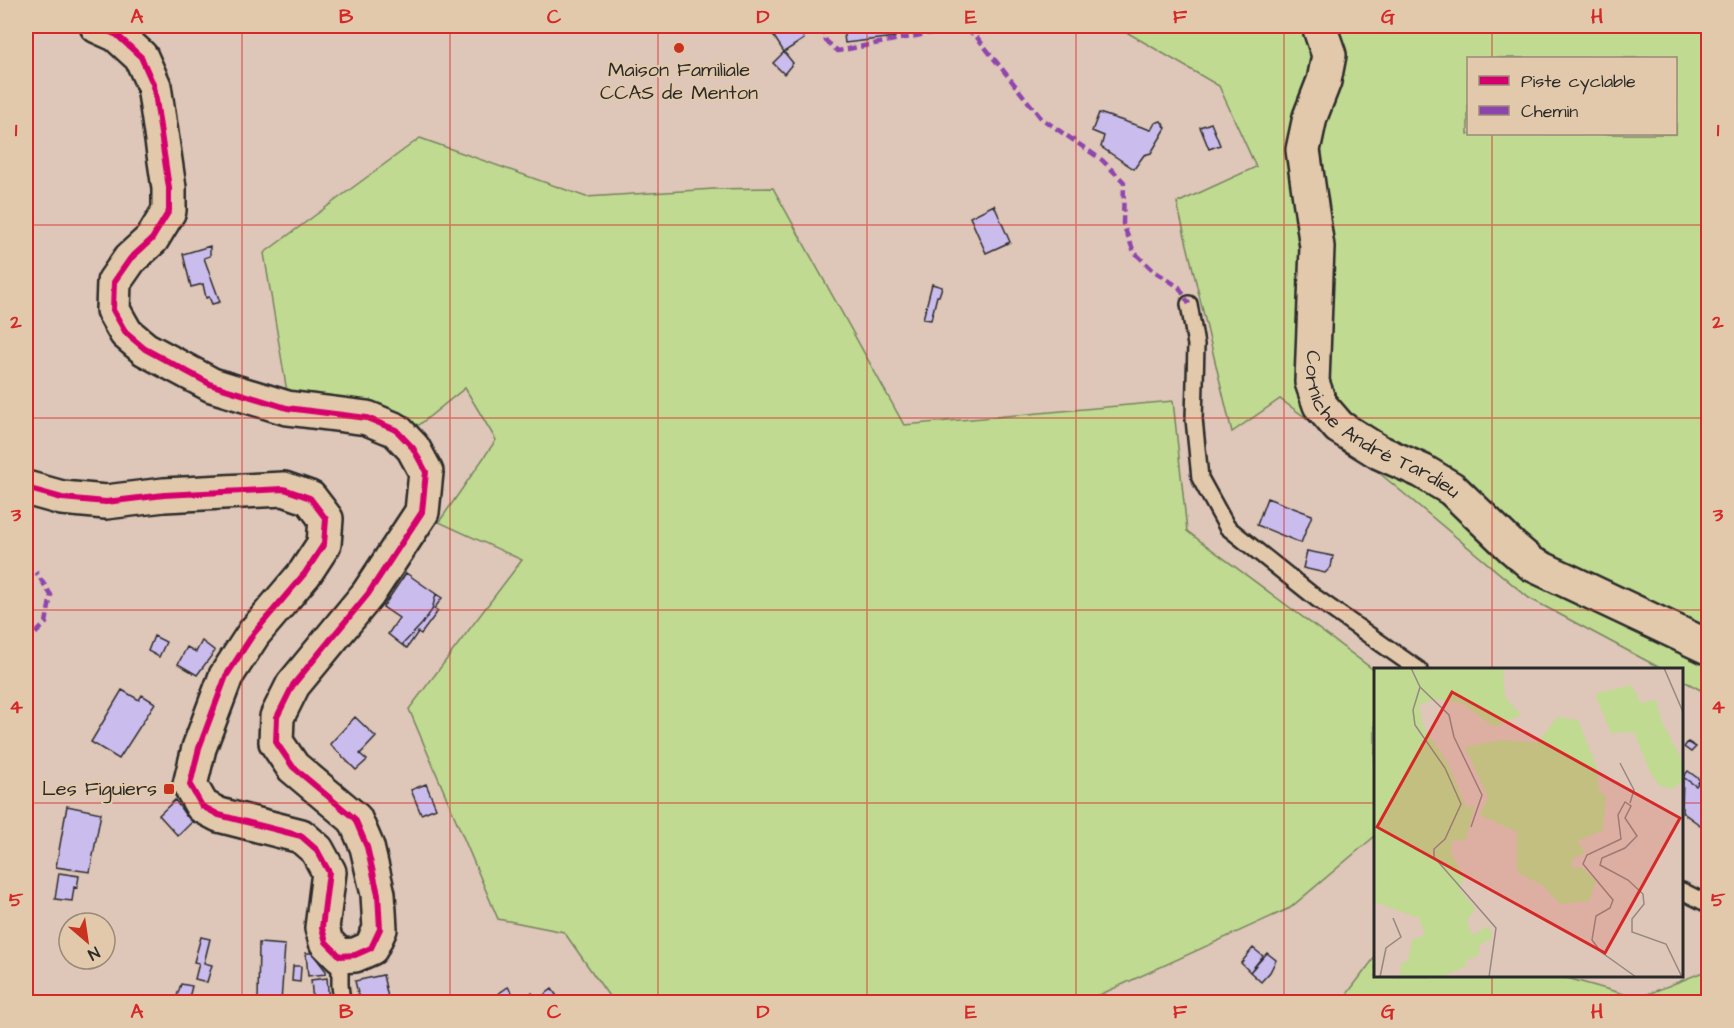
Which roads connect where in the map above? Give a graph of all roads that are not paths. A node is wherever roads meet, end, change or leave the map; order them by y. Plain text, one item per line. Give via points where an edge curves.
1 (97, 26) edge
2 (1319, 26) edge
3 (1189, 304) dead end
4 (26, 488) edge
5 (1708, 647) edge
6 (1418, 668) edge
7 (1683, 892) edge
8 (1708, 904) edge
9 (340, 956) junction
10 (342, 1002) edge

1 - 9 street via 117,35 141,57 154,86 170,188 169,211 152,239 130,259 114,282 113,310 126,333 145,349 212,385 287,408 367,418 396,430 426,472 422,512 368,594 292,685 277,717 276,742 293,767 355,819 368,847 378,894 380,929 371,948
2 - 5 street, Corniche André Tardieu via 1329,55 1303,150 1317,247 1312,382 1320,405 1339,427 1452,489 1532,564
3 - 6 lane via 1196,345 1194,419 1200,478 1227,527 1316,598
4 - 9 street via 62,498 106,502 284,489 310,498 326,519 324,544 254,633 226,676 199,748 190,785 202,806 219,815 301,836 317,850 329,872 322,928 326,942
7 - 8 lane
9 - 10 lane

